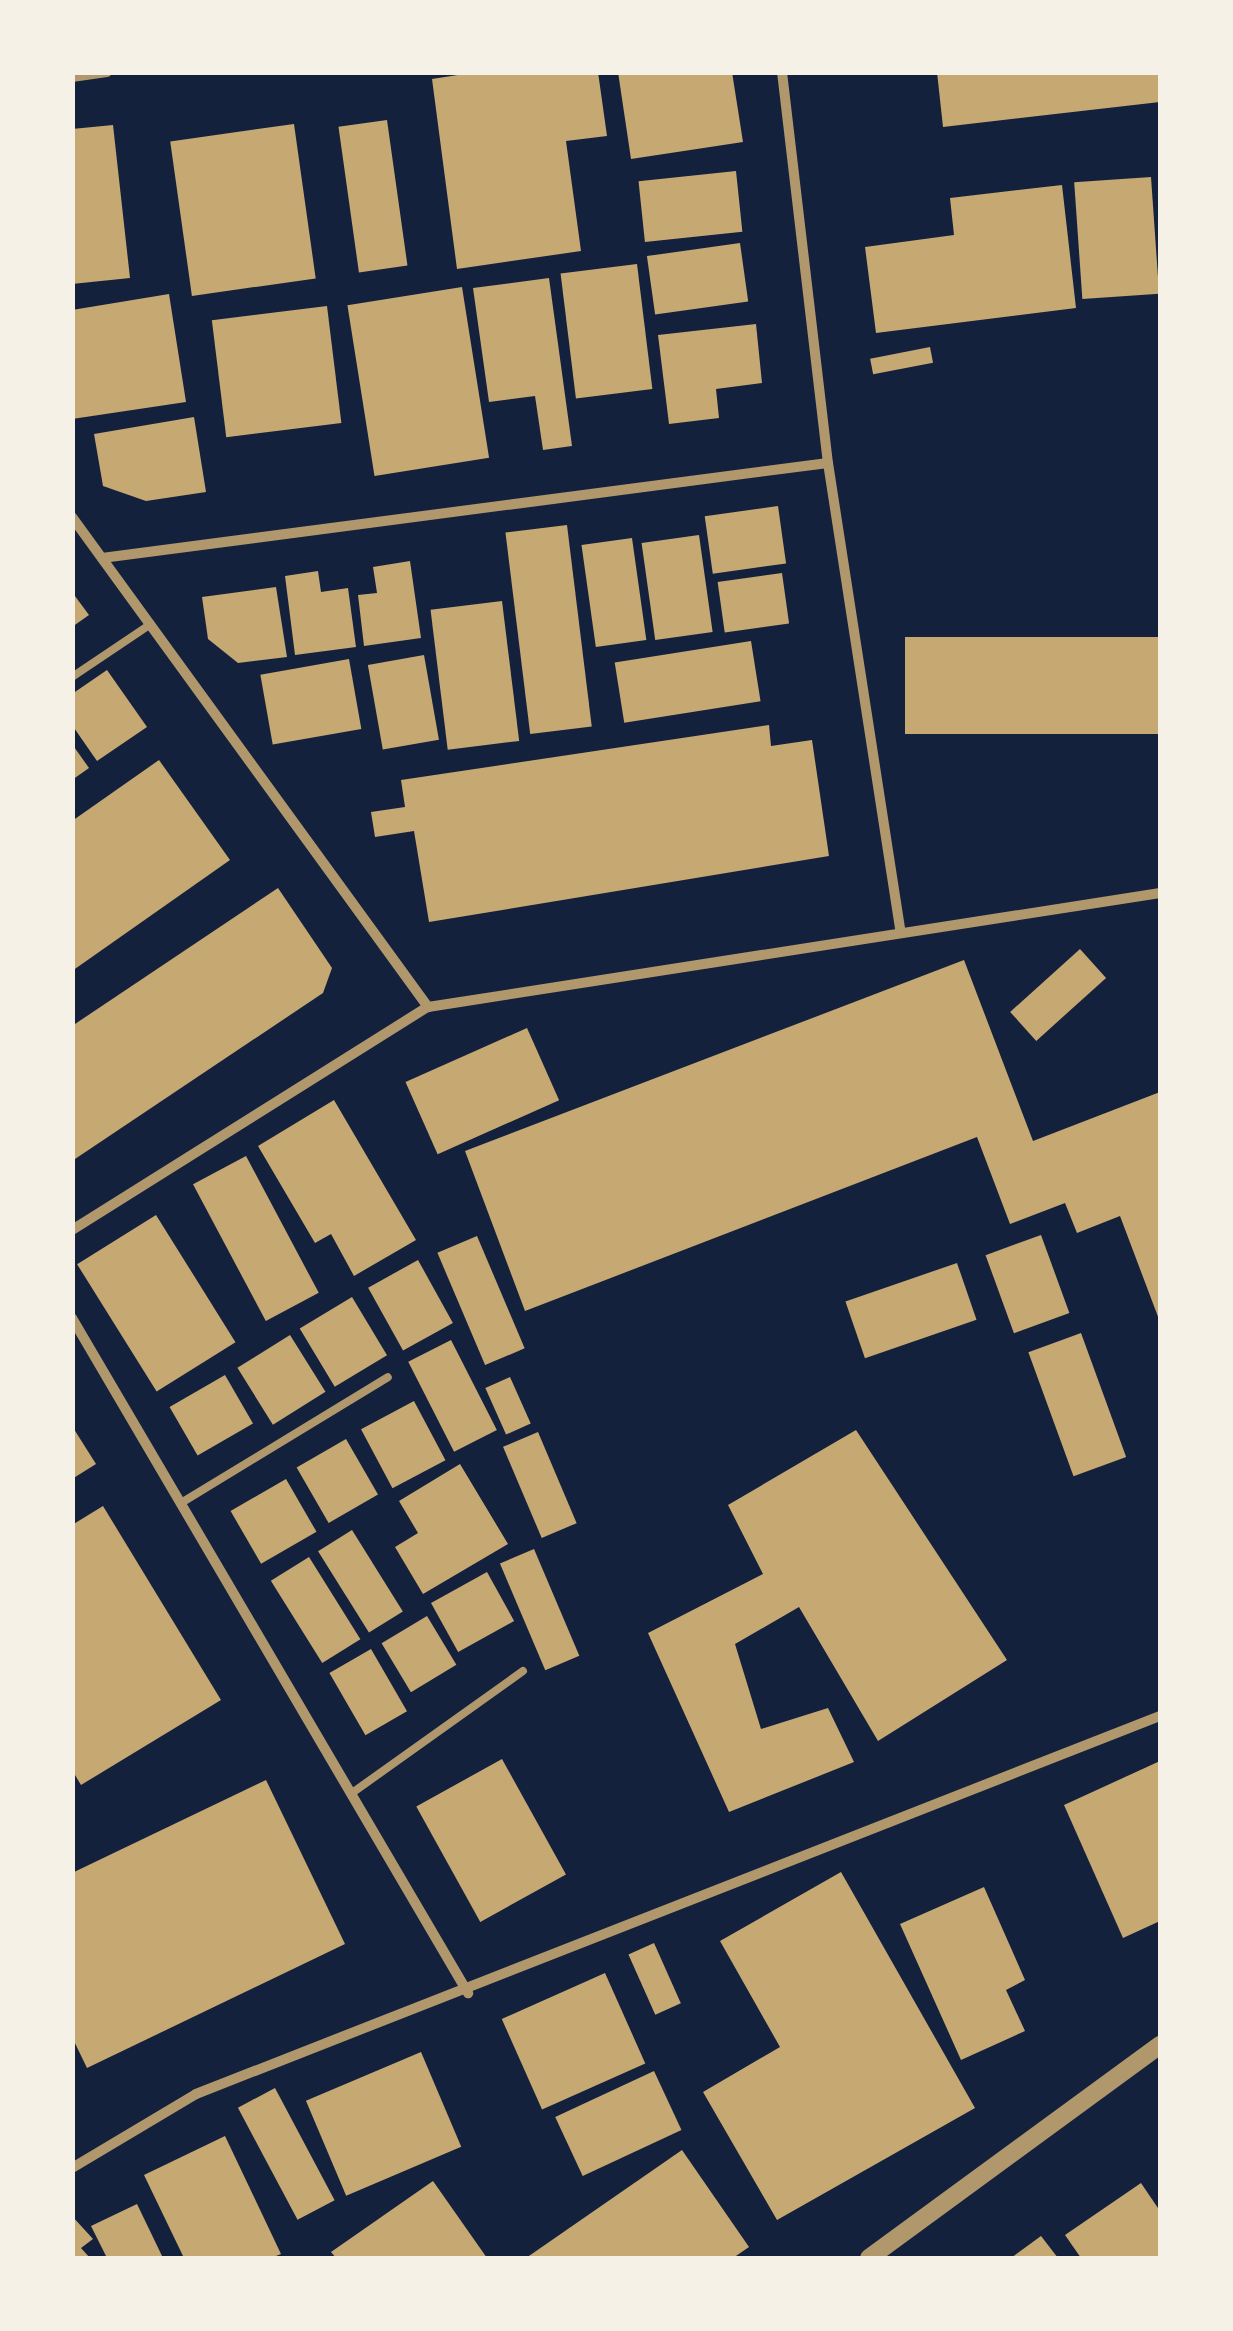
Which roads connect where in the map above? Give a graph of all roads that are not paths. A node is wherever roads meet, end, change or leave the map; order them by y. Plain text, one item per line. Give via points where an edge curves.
1 (107, 72) edge
2 (782, 72) edge
3 (72, 77) edge
4 (828, 464) junction
5 (72, 517) edge
6 (102, 558) junction
7 (151, 624) junction
8 (72, 676) edge
9 (1160, 893) edge
10 (900, 930) junction
11 (428, 1006) junction
12 (72, 1230) edge
13 (72, 1318) edge
14 (388, 1377) dead end
15 (182, 1503) junction
16 (523, 1671) dead end
17 (1160, 1716) edge
18 (352, 1793) junction
19 (468, 1992) junction
20 (1160, 2045) edge
21 (72, 2168) edge
22 (869, 2258) edge

1 - 3 street
2 - 4 street
4 - 6 street
4 - 10 street
5 - 6 street
6 - 7 street
7 - 8 lane
7 - 11 street
9 - 10 street
10 - 11 street
11 - 12 street
13 - 15 street
14 - 15 lane
15 - 18 street
16 - 18 lane
17 - 19 street
18 - 19 street
19 - 21 street via 196,2094
20 - 22 street

